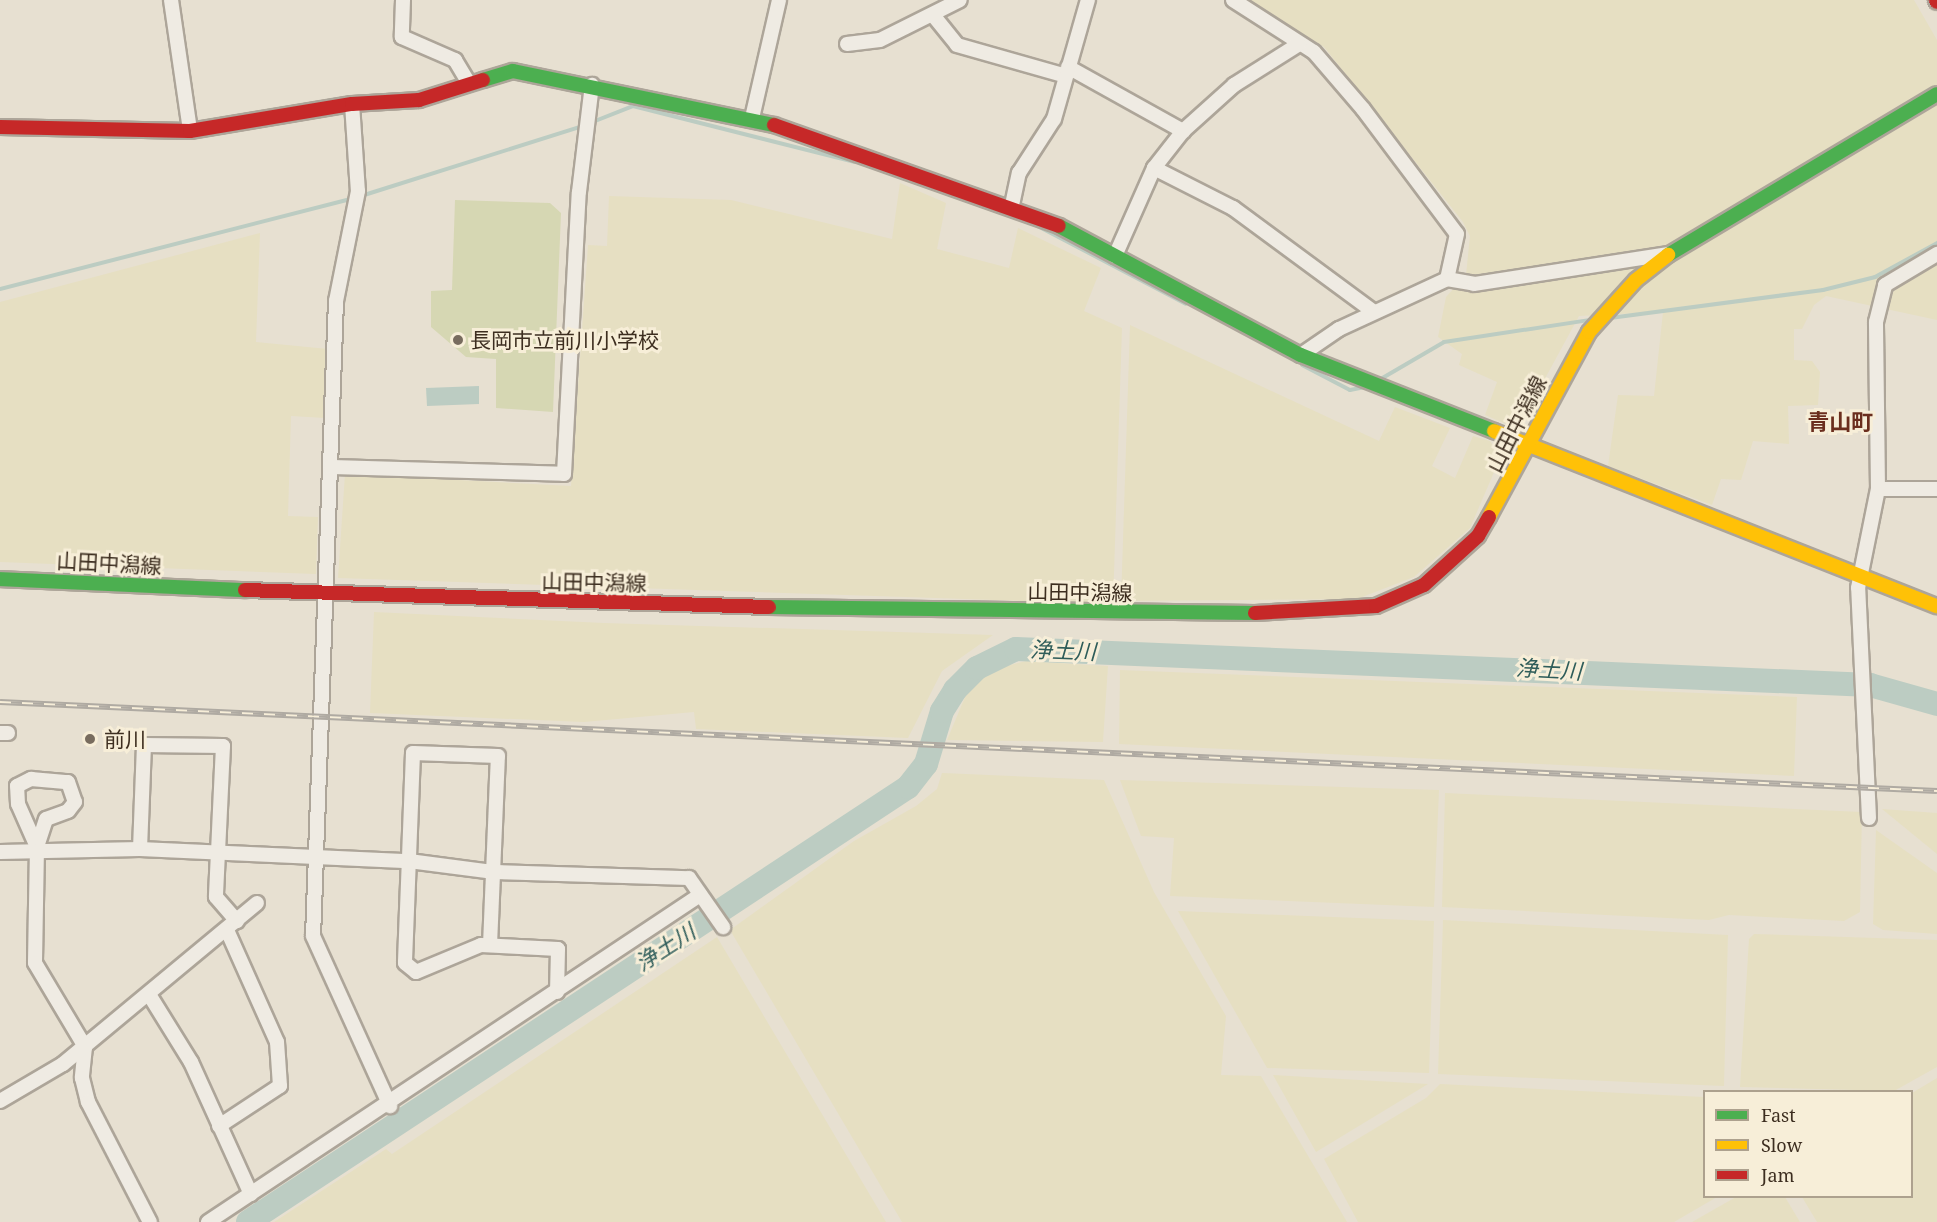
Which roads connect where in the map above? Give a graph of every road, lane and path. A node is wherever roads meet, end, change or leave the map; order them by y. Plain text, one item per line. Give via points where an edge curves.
1 (171, 0) edge
2 (404, 0) edge
3 (779, 0) edge
4 (1088, 0) edge
5 (1233, 0) edge
6 (953, 2) edge
7 (933, 15) junction
8 (847, 44) dead end
9 (1299, 44) junction
10 (1066, 71) junction
11 (468, 82) junction
12 (592, 85) junction
13 (1937, 94) edge
14 (352, 104) junction
15 (752, 118) junction
16 (0, 127) edge
17 (190, 131) junction
18 (1183, 131) junction
19 (1154, 168) junction
20 (1012, 205) junction
21 (1667, 254) junction
22 (1937, 254) edge
23 (1115, 256) junction
24 (1447, 279) junction
25 (1374, 312) junction
26 (1302, 355) junction
27 (1529, 446) junction
28 (331, 467) junction
29 (1878, 489) junction
30 (1937, 489) edge
31 (1861, 573) junction
32 (0, 579) edge
33 (326, 594) junction
34 (1937, 606) edge
35 (1869, 818) dead end
36 (37, 847) junction
37 (140, 849) junction
38 (0, 852) edge
39 (218, 853) junction
40 (314, 856) junction
41 (409, 861) junction
42 (494, 872) junction
43 (703, 899) junction
44 (257, 903) dead end
45 (232, 925) junction
46 (721, 925) dead end
47 (490, 945) junction
48 (557, 992) junction
49 (150, 996) junction
50 (85, 1047) junction
51 (0, 1101) edge
52 (390, 1106) junction
53 (219, 1126) junction
54 (251, 1194) junction
55 (150, 1222) edge
56 (208, 1222) edge

1 - 17 street
2 - 11 street via 402,37 455,60
3 - 15 street
4 - 10 street
5 - 9 street
6 - 7 street
7 - 8 street via 864,46
7 - 10 street via 957,45
9 - 18 street via 1234,85
9 - 24 street via 1314,52 1363,109 1457,234
10 - 18 street
10 - 20 street via 1054,119 1019,173
11 - 12 main road via 513,71
11 - 14 main road via 419,99
12 - 15 main road
12 - 28 street via 579,192 564,474
13 - 21 main road, 山田中潟線
14 - 17 main road
14 - 28 street via 358,191 339,274
15 - 20 main road
16 - 17 main road
18 - 19 street
19 - 23 street
19 - 25 street via 1233,208
20 - 23 main road
21 - 24 street via 1646,253 1474,284
21 - 27 main road, 山田中潟線 via 1589,332
22 - 29 street via 1885,285 1881,297 1875,348
23 - 26 main road
24 - 25 street
25 - 26 street
26 - 27 main road
27 - 31 main road
27 - 33 main road, 山田中潟線 via 1467,550 1424,585 1376,606 1348,610 958,611
28 - 33 street
29 - 30 street
29 - 31 street
31 - 34 main road
31 - 35 street
32 - 33 main road, 山田中潟線
33 - 40 street
36 - 36 street via 18,804 17,786 31,779 68,782 75,802 68,811 46,819
36 - 37 street
36 - 38 street
36 - 50 street via 34,963
37 - 39 street
37 - 39 street via 144,745 218,744 223,746
39 - 40 street
39 - 45 street via 216,897
40 - 41 street
40 - 52 street via 314,944
41 - 42 street
41 - 42 street via 413,753 498,756
41 - 47 street via 405,963 416,972
42 - 43 street via 690,878
42 - 47 street
43 - 46 street
43 - 48 street
44 - 45 street
45 - 49 street
45 - 53 street via 277,1042 280,1086
47 - 48 street via 558,950
48 - 52 street
49 - 50 street
49 - 53 street via 191,1062
50 - 51 street via 27,1089
50 - 55 street via 82,1078 88,1102
52 - 54 street
53 - 54 street
54 - 56 street

